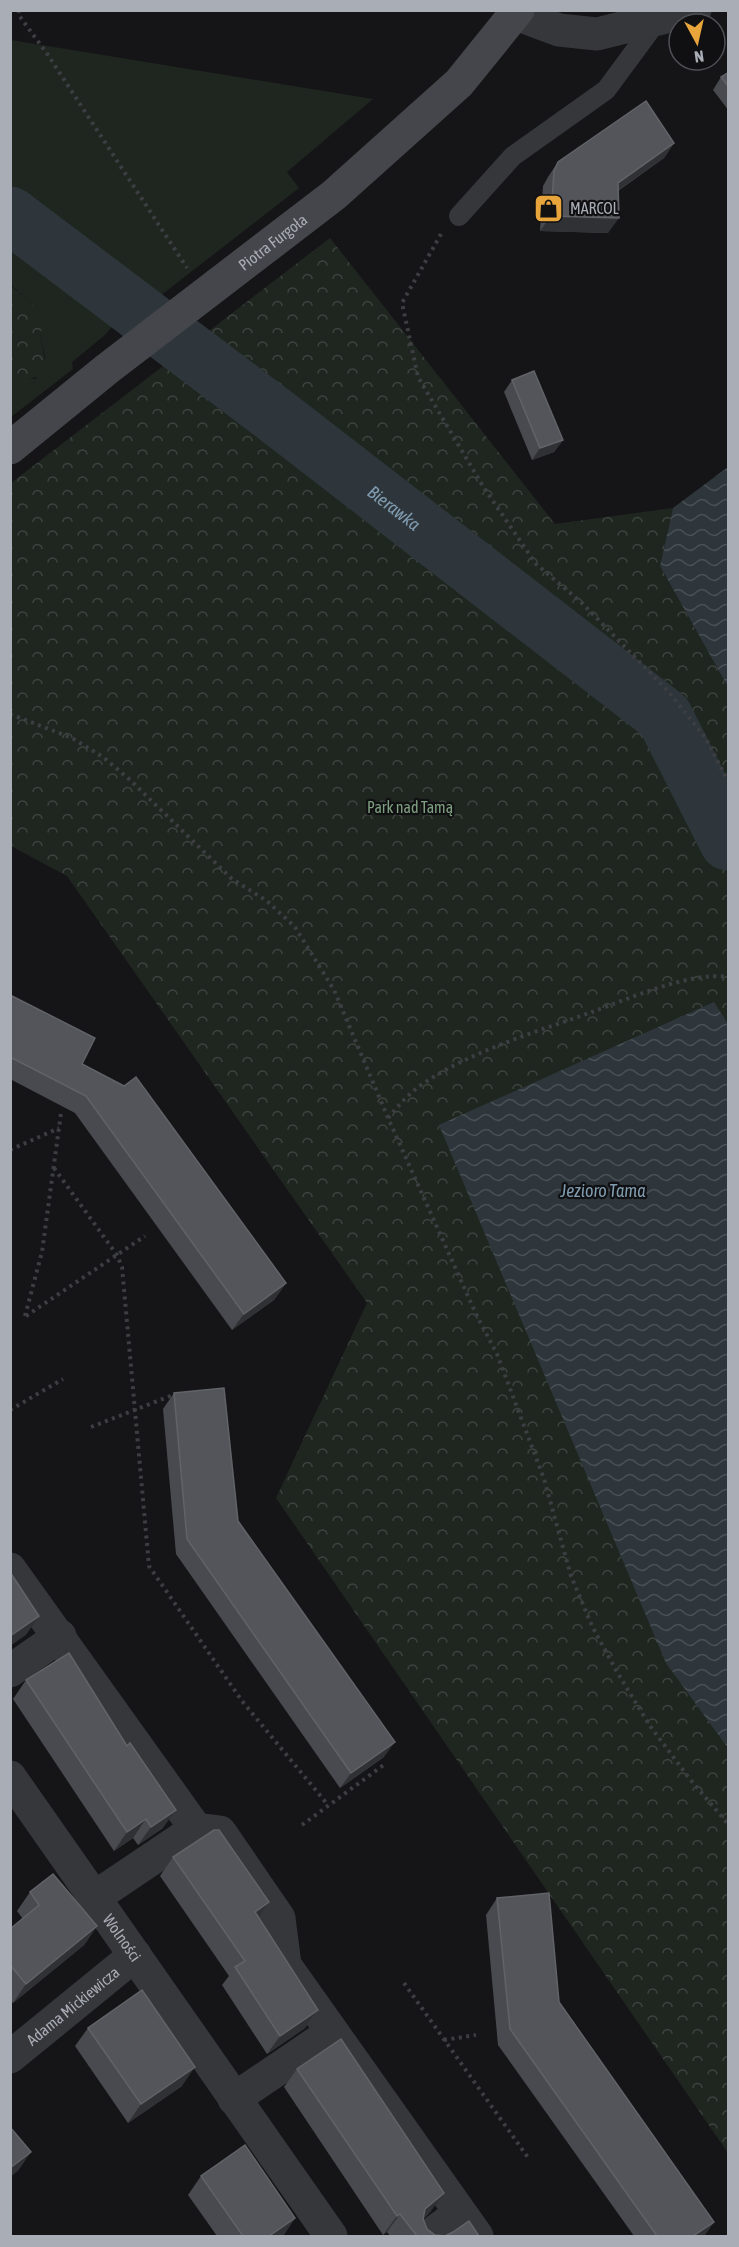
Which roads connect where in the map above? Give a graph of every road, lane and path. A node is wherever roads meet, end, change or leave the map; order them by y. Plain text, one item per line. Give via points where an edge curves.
1 (19, 10) edge
2 (695, 10) edge
3 (517, 12) edge
4 (657, 21) junction
5 (459, 216) joint
6 (204, 294) junction
7 (10, 448) edge
8 (10, 714) edge
9 (729, 781) edge
10 (729, 977) edge
11 (61, 1113) edge
12 (388, 1118) junction
13 (60, 1128) junction
14 (10, 1150) edge
15 (54, 1168) junction
16 (145, 1236) dead end
17 (117, 1255) junction
18 (63, 1379) dead end
19 (173, 1395) edge
20 (10, 1410) edge
21 (135, 1410) junction
22 (91, 1427) dead end
23 (10, 1569) edge
24 (60, 1636) junction
25 (10, 1671) edge
26 (385, 1764) edge
27 (10, 1777) edge
28 (328, 1805) junction
29 (729, 1824) edge
30 (303, 1825) dead end
31 (195, 1829) junction
32 (94, 1897) junction
33 (135, 1956) junction
34 (404, 1983) dead end
35 (331, 2033) junction
36 (476, 2035) dead end
37 (444, 2040) junction
38 (10, 2057) edge
39 (234, 2099) junction
40 (529, 2159) dead end
41 (469, 2225) edge
42 (332, 2236) edge
43 (429, 2236) edge

1 - 6 path via 18,14
2 - 4 street
3 - 4 street via 559,30 597,34
3 - 6 main road, Piotra Furgoła via 450,91 334,195
4 - 5 lane via 606,90 513,156
5 - 9 path via 446,226 402,303 418,377 484,488 536,564 582,603 667,690 705,737
6 - 7 main road, Piotra Furgoła
8 - 12 path via 72,738 103,757 232,879 267,901 295,927 334,990
10 - 12 path via 687,980 642,994 463,1061 422,1084
11 - 13 path
12 - 29 path via 497,1354 544,1479 571,1576 592,1626 650,1726
13 - 14 path
13 - 15 path
15 - 17 path
15 - 17 path via 42,1252 25,1316
16 - 17 path
17 - 21 path via 122,1267
18 - 20 path
19 - 21 path
21 - 22 path
21 - 28 path via 149,1566 242,1701
23 - 24 street
24 - 25 street
24 - 31 street
26 - 28 path
27 - 32 street, Wolności
28 - 30 path
31 - 32 street
31 - 35 street via 220,1832 279,1918 285,1965
32 - 33 street, Wolności
33 - 38 street, Adama Mickiewicza
33 - 39 street, Wolności
34 - 37 path
35 - 39 street
35 - 41 street
36 - 37 path
37 - 40 path
39 - 42 street, Wolności
41 - 43 street

